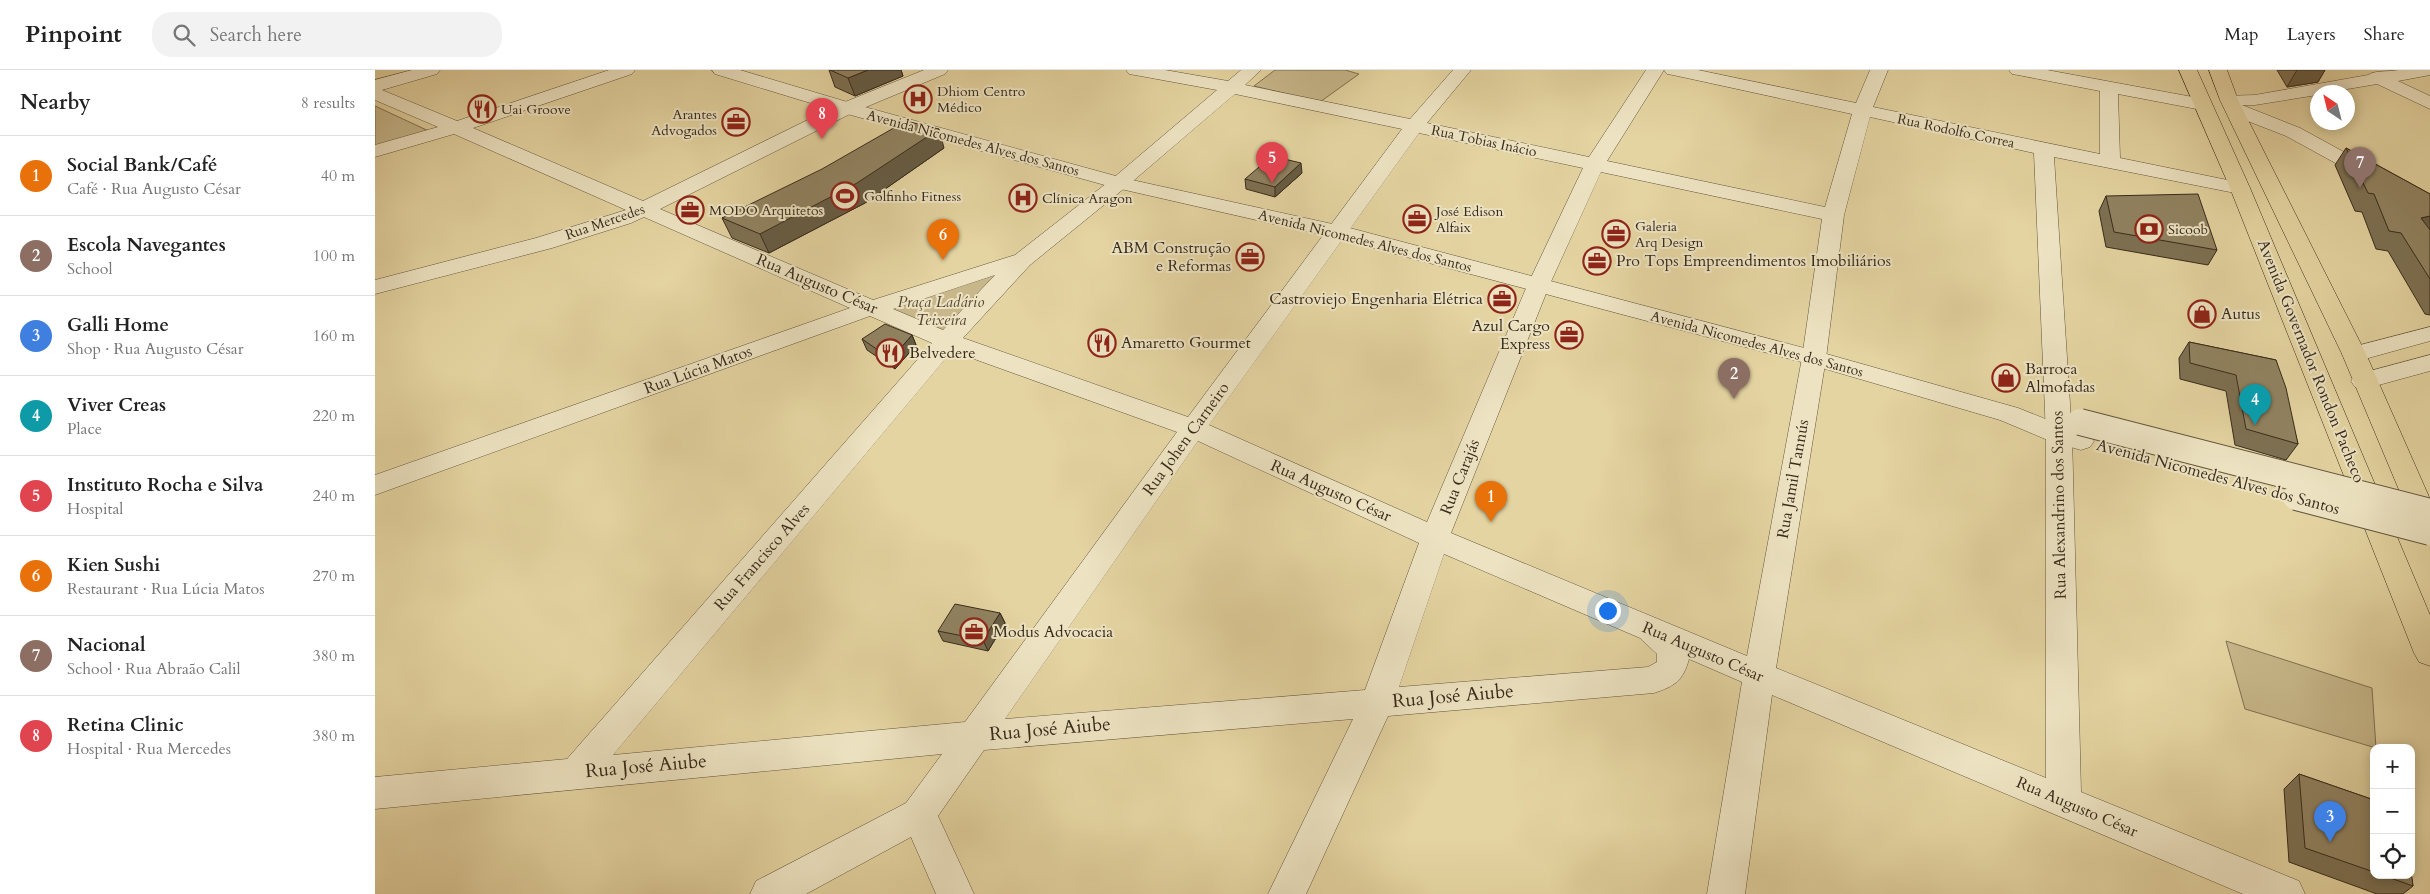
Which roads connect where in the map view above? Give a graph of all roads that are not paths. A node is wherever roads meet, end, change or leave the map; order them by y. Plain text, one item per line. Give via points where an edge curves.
1 (626, 70) edge
2 (721, 70) edge
3 (939, 70) edge
4 (1135, 70) edge
5 (1252, 70) edge
6 (1462, 70) edge
7 (1655, 70) edge
8 (1673, 70) edge
9 (1879, 70) edge
10 (2019, 70) edge
11 (2188, 70) edge
12 (2218, 70) edge
13 (2362, 70) edge
14 (2430, 70) edge
15 (430, 71) edge
16 (2382, 80) junction
17 (375, 86) edge
18 (1230, 87) junction
19 (2109, 87) junction
20 (375, 93) edge
21 (2202, 104) junction
22 (2430, 104) edge
23 (2231, 105) junction
24 (847, 108) junction
25 (1862, 111) junction
26 (1414, 126) junction
27 (456, 128) junction
28 (2044, 149) junction
29 (375, 151) edge
30 (2110, 162) junction
31 (1595, 164) junction
32 (1119, 183) junction
33 (2240, 188) junction
34 (2430, 207) edge
35 (644, 210) junction
36 (1833, 215) junction
37 (1338, 232) junction
38 (1021, 260) junction
39 (1538, 286) junction
40 (375, 287) edge
41 (873, 308) junction
42 (2430, 334) edge
43 (947, 341) junction
44 (2354, 354) junction
45 (1814, 358) junction
46 (2430, 363) edge
47 (2364, 381) junction
48 (1193, 428) junction
49 (2069, 429) junction
50 (2403, 470) junction
51 (375, 485) edge
52 (2430, 489) edge
53 (2430, 512) edge
54 (2430, 531) edge
55 (1435, 538) junction
56 (1649, 628) junction
57 (2430, 653) edge
58 (1759, 675) junction
59 (1377, 703) junction
60 (974, 736) junction
61 (577, 773) junction
62 (375, 793) edge
63 (2064, 801) junction
64 (919, 814) junction
65 (769, 894) edge
66 (955, 894) edge
67 (1287, 894) edge
68 (1726, 894) edge
69 (2286, 894) edge

1 - 27 street
2 - 24 street, Avenida Nicomedes Alves dos Santos
3 - 24 street, Rua Mercedes
4 - 18 street, Rua Tobias Inácio
5 - 18 street
6 - 26 street, Rua Johen Carneiro
7 - 31 street, Rua Carajás
8 - 25 street, Rua Rodolfo Correa
9 - 25 street, Rua Jamil Tannús
10 - 19 street
11 - 21 main road, Avenida Governador Rondon Pacheco
12 - 23 main road, Avenida Governador Rondon Pacheco
13 - 16 street
14 - 16 street
15 - 17 street
16 - 22 street
16 - 23 street
18 - 26 street, Rua Tobias Inácio
18 - 32 street
19 - 21 street
19 - 30 street
20 - 27 street, Rua Augusto César
21 - 33 main road, Avenida Governador Rondon Pacheco
23 - 34 street via 2293,132
23 - 44 main road, Avenida Governador Rondon Pacheco
24 - 32 street, Avenida Nicomedes Alves dos Santos
24 - 35 street, Rua Mercedes
25 - 28 street, Rua Rodolfo Correa
25 - 36 street, Rua Jamil Tannús
26 - 31 street, Rua Tobias Inácio
26 - 37 street, Rua Johen Carneiro
27 - 29 street
27 - 35 street, Rua Augusto César
28 - 30 street, Rua Rodolfo Correa
28 - 49 street, Rua Alexandrino dos Santos
30 - 33 street, Rua Rodolfo Correa
31 - 36 street, Rua Tobias Inácio
31 - 39 street, Rua Carajás
32 - 37 street, Avenida Nicomedes Alves dos Santos
32 - 38 street
33 - 57 main road, Avenida Governador Rondon Pacheco
35 - 40 street, Rua Mercedes via 544,243
35 - 41 street, Rua Augusto César
36 - 45 street, Rua Jamil Tannús
37 - 39 street, Avenida Nicomedes Alves dos Santos
37 - 48 street, Rua Johen Carneiro
38 - 41 street, Rua Lúcia Matos
38 - 43 street, Rua Francisco Alves
39 - 45 street, Avenida Nicomedes Alves dos Santos
39 - 55 street, Rua Carajás
41 - 43 street, Rua Augusto César
41 - 51 street, Rua Lúcia Matos
42 - 44 street
43 - 48 street, Rua Augusto César
43 - 61 street, Rua Francisco Alves
44 - 47 main road, Avenida Governador Rondon Pacheco
45 - 49 street, Avenida Nicomedes Alves dos Santos
45 - 58 street, Rua Jamil Tannús
46 - 47 street
47 - 50 main road, Avenida Governador Rondon Pacheco
48 - 55 street, Rua Augusto César
48 - 60 street, Rua Johen Carneiro
49 - 53 street, Avenida Nicomedes Alves dos Santos, bridge
49 - 54 street, Avenida Nicomedes Alves dos Santos, bridge
49 - 63 street, Rua Alexandrino dos Santos
50 - 52 main road
50 - 54 main road, Avenida Governador Rondon Pacheco
55 - 56 street, Rua Augusto César
55 - 59 street, Rua Carajás
56 - 58 street, Rua Augusto César
56 - 59 street, Rua José Aiube via 1669,646 1674,657 1670,670 1654,680
58 - 63 street, Rua Augusto César
58 - 68 street, Rua Jamil Tannús
59 - 60 street, Rua José Aiube
59 - 67 street, Rua Carajás
60 - 61 street, Rua José Aiube
60 - 64 street, Rua Johen Carneiro
61 - 62 street, Rua José Aiube
63 - 69 street, Rua Augusto César
64 - 65 street
64 - 66 street

